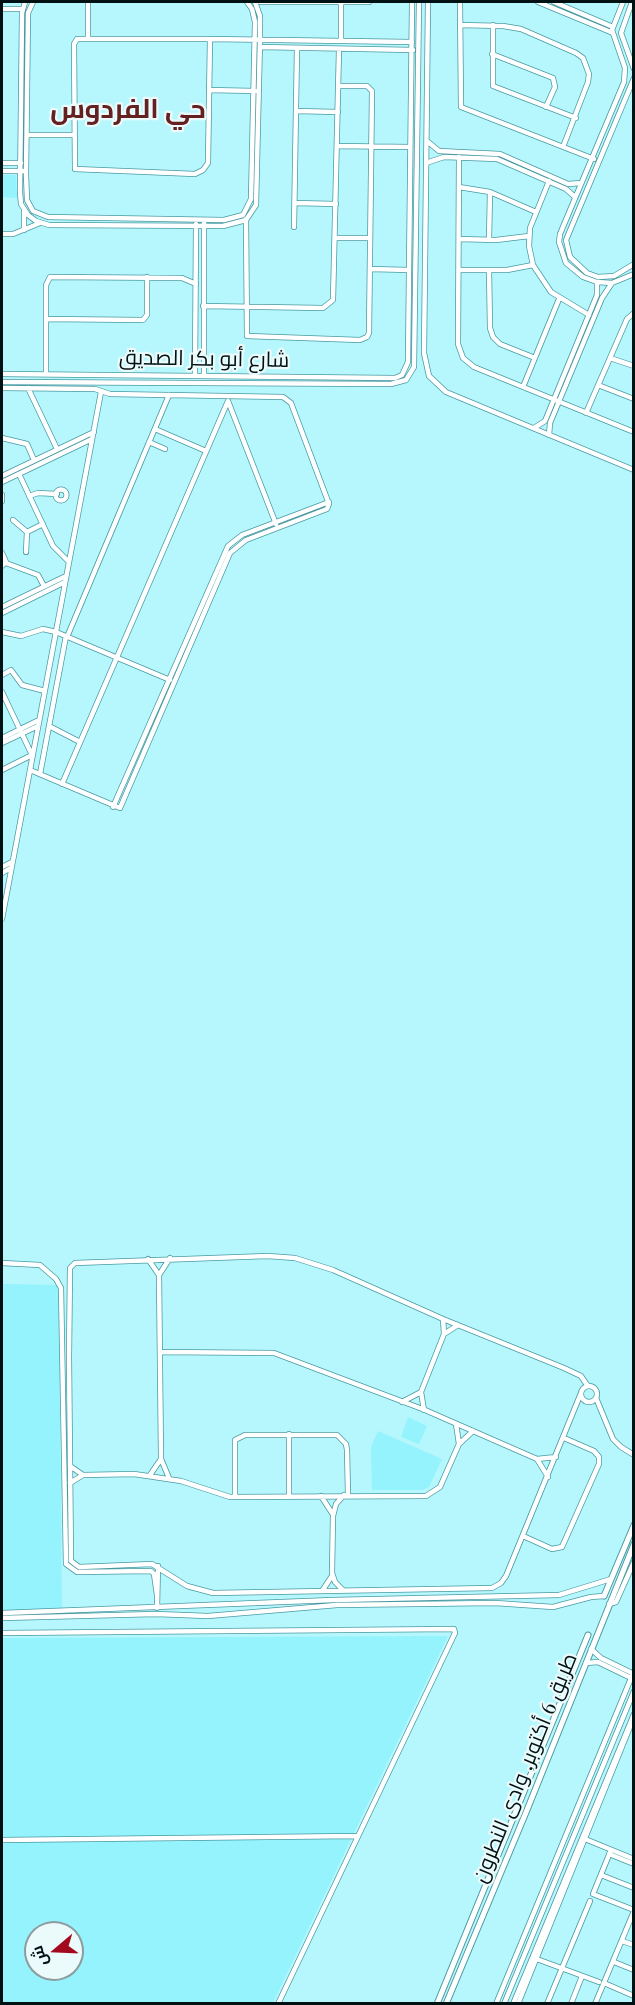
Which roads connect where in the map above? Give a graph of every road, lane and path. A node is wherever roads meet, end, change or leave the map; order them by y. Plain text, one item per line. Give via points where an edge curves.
1 (25, 2) edge
2 (33, 2) edge
3 (88, 2) edge
4 (247, 2) edge
5 (255, 2) edge
6 (260, 2) edge
7 (304, 2) edge
8 (341, 2) edge
9 (369, 2) edge
10 (412, 2) edge
11 (419, 2) edge
12 (428, 2) edge
13 (460, 2) edge
14 (538, 2) edge
15 (554, 2) edge
16 (623, 2) edge
17 (632, 2) edge
18 (2, 9) edge
19 (24, 12) junction
20 (460, 25) junction
21 (493, 26) junction
22 (613, 27) junction
23 (613, 33) junction
24 (88, 38) junction
25 (210, 39) junction
26 (257, 40) junction
27 (304, 41) junction
28 (341, 41) junction
29 (364, 42) junction
30 (412, 42) junction
31 (418, 42) junction
32 (257, 47) junction
33 (297, 48) junction
34 (304, 48) junction
35 (339, 49) junction
36 (364, 49) junction
37 (412, 50) junction
38 (418, 50) junction
39 (492, 54) junction
40 (21, 59) junction
41 (27, 59) junction
42 (633, 69) edge
43 (633, 78) edge
44 (338, 86) junction
45 (209, 90) junction
46 (256, 91) junction
47 (414, 107) junction
48 (546, 107) junction
49 (296, 111) junction
50 (338, 112) junction
51 (576, 118) junction
52 (27, 135) junction
53 (74, 135) junction
54 (426, 140) junction
55 (337, 146) junction
56 (372, 146) junction
57 (410, 147) junction
58 (563, 147) junction
59 (255, 153) junction
60 (20, 157) junction
61 (27, 157) junction
62 (459, 157) junction
63 (592, 158) junction
64 (413, 159) junction
65 (599, 161) junction
66 (2, 163) edge
67 (20, 163) junction
68 (27, 163) junction
69 (426, 163) junction
70 (2, 171) edge
71 (20, 173) junction
72 (27, 173) junction
73 (549, 181) junction
74 (581, 183) junction
75 (459, 187) junction
76 (490, 192) junction
77 (20, 197) junction
78 (27, 197) junction
79 (575, 197) junction
80 (295, 203) junction
81 (336, 204) junction
82 (24, 210) junction
83 (536, 212) junction
84 (245, 213) junction
85 (50, 217) junction
86 (94, 218) junction
87 (139, 218) junction
88 (156, 218) junction
89 (196, 219) junction
90 (246, 220) junction
91 (204, 222) junction
92 (39, 223) junction
93 (49, 225) junction
94 (94, 225) junction
95 (139, 225) junction
96 (156, 225) junction
97 (196, 225) junction
98 (294, 227) dead end
99 (24, 231) junction
100 (2, 234) edge
101 (409, 236) junction
102 (416, 236) junction
103 (529, 236) junction
104 (335, 238) junction
105 (370, 238) junction
106 (459, 239) junction
107 (489, 240) junction
108 (633, 264) edge
109 (533, 265) junction
110 (370, 268) junction
111 (203, 270) junction
112 (409, 270) junction
113 (459, 270) junction
114 (489, 270) junction
115 (196, 272) junction
116 (633, 275) edge
117 (147, 277) junction
118 (182, 278) junction
119 (597, 282) junction
120 (612, 283) junction
121 (196, 284) junction
122 (560, 299) junction
123 (412, 304) junction
124 (203, 306) junction
125 (245, 307) junction
126 (633, 313) edge
127 (589, 315) junction
128 (46, 319) junction
129 (197, 329) junction
130 (203, 330) junction
131 (610, 357) junction
132 (535, 358) junction
133 (633, 366) edge
134 (2, 374) edge
135 (12, 374) junction
136 (46, 374) junction
137 (77, 374) junction
138 (404, 374) junction
139 (195, 375) junction
140 (204, 375) junction
141 (303, 377) junction
142 (361, 377) junction
143 (277, 380) junction
144 (406, 380) junction
145 (2, 382) edge
146 (12, 382) junction
147 (77, 382) junction
148 (195, 382) junction
149 (204, 382) junction
150 (303, 383) junction
151 (361, 384) junction
152 (598, 385) junction
153 (523, 387) junction
154 (2, 388) edge
155 (28, 388) junction
156 (101, 392) junction
157 (169, 394) junction
158 (227, 398) junction
159 (633, 399) edge
160 (556, 400) junction
161 (586, 412) junction
162 (533, 428) junction
163 (155, 429) junction
164 (93, 432) junction
165 (633, 432) edge
166 (549, 435) junction
167 (2, 438) edge
168 (92, 439) junction
169 (149, 442) junction
170 (57, 449) junction
171 (165, 449) dead end
172 (206, 451) junction
173 (34, 460) junction
174 (633, 470) edge
175 (19, 474) junction
176 (2, 476) edge
177 (2, 483) edge
178 (57, 494) dead end
179 (2, 495) edge
180 (29, 496) junction
181 (2, 501) edge
182 (13, 520) dead end
183 (43, 525) junction
184 (276, 525) junction
185 (27, 532) junction
186 (26, 552) dead end
187 (2, 553) edge
188 (69, 562) junction
189 (4, 564) edge
190 (66, 576) junction
191 (65, 582) junction
192 (44, 586) junction
193 (36, 593) junction
194 (2, 607) edge
195 (2, 613) edge
196 (56, 632) junction
197 (2, 633) edge
198 (67, 636) junction
199 (117, 658) junction
200 (2, 675) edge
201 (169, 680) junction
202 (175, 683) junction
203 (45, 691) junction
204 (2, 692) edge
205 (39, 720) junction
206 (38, 726) junction
207 (49, 726) junction
208 (21, 731) junction
209 (2, 738) edge
210 (80, 742) junction
211 (2, 743) edge
212 (33, 755) junction
213 (2, 770) edge
214 (30, 770) junction
215 (40, 774) junction
216 (62, 784) junction
217 (113, 807) junction
218 (12, 862) junction
219 (2, 867) edge
220 (11, 868) junction
221 (2, 873) edge
222 (2, 913) edge
223 (2, 919) edge
224 (171, 1258) junction
225 (148, 1259) junction
226 (2, 1263) edge
227 (159, 1275) junction
228 (442, 1319) junction
229 (458, 1325) junction
230 (444, 1334) junction
231 (160, 1352) junction
232 (587, 1385) junction
233 (421, 1392) junction
234 (581, 1393) junction
235 (596, 1398) junction
236 (400, 1402) junction
237 (588, 1402) junction
238 (575, 1409) junction
239 (425, 1410) junction
240 (456, 1424) junction
241 (473, 1431) junction
242 (289, 1434) junction
243 (564, 1438) junction
244 (459, 1444) junction
245 (633, 1455) edge
246 (556, 1456) junction
247 (161, 1459) junction
248 (537, 1459) junction
249 (70, 1466) junction
250 (83, 1475) junction
251 (150, 1475) junction
252 (548, 1477) junction
253 (170, 1479) junction
254 (70, 1482) junction
255 (289, 1495) junction
256 (346, 1495) junction
257 (321, 1496) junction
258 (236, 1497) junction
259 (333, 1516) junction
260 (633, 1525) edge
261 (523, 1536) junction
262 (633, 1544) edge
263 (633, 1563) edge
264 (158, 1566) junction
265 (165, 1572) junction
266 (333, 1573) junction
267 (611, 1579) junction
268 (159, 1581) junction
269 (620, 1587) junction
270 (344, 1591) junction
271 (321, 1592) junction
272 (157, 1595) junction
273 (604, 1596) joint
274 (218, 1604) junction
275 (207, 1605) junction
276 (157, 1608) junction
277 (2, 1613) edge
278 (220, 1615) junction
279 (208, 1616) junction
280 (2, 1618) edge
281 (2, 1633) edge
282 (588, 1635) dead end
283 (591, 1649) junction
284 (586, 1663) junction
285 (633, 1675) edge
286 (633, 1690) edge
287 (633, 1715) edge
288 (525, 1788) junction
289 (535, 1792) junction
290 (588, 1800) junction
291 (597, 1807) junction
292 (583, 1810) junction
293 (594, 1813) junction
294 (586, 1832) junction
295 (357, 1836) junction
296 (585, 1839) junction
297 (2, 1840) edge
298 (610, 1852) junction
299 (633, 1859) edge
300 (633, 1864) edge
301 (561, 1867) junction
302 (552, 1869) junction
303 (601, 1875) junction
304 (547, 1879) junction
305 (554, 1883) junction
306 (633, 1888) edge
307 (590, 1901) dead end
308 (633, 1910) edge
309 (622, 1941) junction
310 (633, 1945) edge
311 (534, 1958) junction
312 (614, 1962) junction
313 (562, 1968) junction
314 (633, 1970) edge
315 (582, 1976) junction
316 (601, 1983) junction
317 (442, 1991) junction
318 (449, 1994) junction
319 (633, 1996) edge
320 (278, 2004) edge
321 (437, 2004) edge
322 (446, 2004) edge
323 (496, 2004) edge
324 (504, 2004) edge
325 (516, 2004) edge
326 (547, 2004) edge
327 (571, 2004) edge
328 (595, 2004) edge

1 - 19 street
2 - 19 street
3 - 24 street
4 - 26 street via 254,15
5 - 26 street via 260,16
6 - 7 street
7 - 8 street
8 - 9 street
8 - 28 street
10 - 30 street
11 - 31 street
12 - 54 street
13 - 20 street
14 - 23 street
15 - 22 street
16 - 22 street
17 - 42 street via 621,33
18 - 19 street
19 - 40 street
19 - 41 street
20 - 21 street
20 - 58 street via 460,107
21 - 39 street
21 - 51 street via 530,32 583,58 588,82
22 - 23 street
23 - 63 street via 626,75
24 - 25 street
24 - 53 street via 74,42
25 - 26 street
25 - 45 street
26 - 27 street
26 - 32 street
27 - 28 street
27 - 34 street
28 - 29 street
29 - 30 street
29 - 36 street
30 - 31 street
30 - 37 street
31 - 38 street
32 - 33 street
32 - 46 street
33 - 34 street
33 - 49 street
34 - 35 street
35 - 36 street
35 - 44 street
36 - 37 street
37 - 38 street
37 - 47 street
38 - 47 street
39 - 48 street via 494,87
39 - 48 street via 553,78 555,87
40 - 41 street
40 - 60 street
41 - 52 street
43 - 65 street
44 - 50 street
44 - 56 street via 372,89
45 - 46 street
45 - 53 street via 208,163 200,172 77,170
46 - 59 street
47 - 57 street
47 - 64 street
48 - 51 street
49 - 50 street
49 - 80 street
50 - 55 street
51 - 58 street
52 - 53 street
52 - 61 street
54 - 69 street
54 - 74 street via 439,151 497,153 567,184
55 - 56 street
55 - 81 street
56 - 57 street
56 - 105 street
57 - 64 street
58 - 63 street
59 - 84 street via 251,199
59 - 90 street via 256,205
60 - 61 street
60 - 67 street
61 - 68 street
62 - 69 street
62 - 73 street via 500,159
62 - 75 street
63 - 65 street
63 - 74 street
64 - 101 street
64 - 102 street
65 - 108 street via 567,234 567,247 577,266 598,277 621,273
66 - 67 street
67 - 68 street
67 - 71 street
68 - 72 street
69 - 162 street via 424,353 429,376 446,392
70 - 71 street
71 - 72 street
71 - 77 street
72 - 78 street
73 - 79 street
73 - 83 street
74 - 79 street
75 - 76 street
75 - 106 street
76 - 83 street
76 - 107 street
77 - 78 street
77 - 82 street
78 - 85 street via 33,211
79 - 119 street via 560,234 560,249 571,268
80 - 81 street
80 - 98 street
81 - 104 street
82 - 92 street
82 - 99 street
83 - 103 street
84 - 90 street
84 - 91 street via 234,219
85 - 86 street
85 - 93 street
86 - 87 street
86 - 94 street
87 - 88 street
87 - 95 street
88 - 89 street
88 - 96 street
89 - 91 street
89 - 97 street
90 - 91 street via 230,225
90 - 125 street
91 - 97 street
91 - 111 street
92 - 93 street
92 - 99 street
93 - 94 street
94 - 95 street
95 - 96 street
96 - 97 street
97 - 115 street
99 - 100 street
101 - 102 street
101 - 112 street
102 - 123 street
103 - 107 street
103 - 109 street
104 - 105 street
104 - 125 street via 334,295 327,307
105 - 110 street
106 - 107 street
106 - 113 street
109 - 114 street
109 - 122 street via 543,284
110 - 112 street
110 - 125 street via 369,333 363,340 248,337
111 - 115 street
111 - 124 street
112 - 123 street
113 - 114 street
113 - 153 street via 459,344 463,358 474,367
114 - 132 street via 493,337 500,344
115 - 118 street
115 - 121 street
116 - 120 street
117 - 118 street
117 - 128 street via 50,277 46,285
117 - 128 street via 147,315 143,320
118 - 121 street
119 - 120 street
119 - 127 street via 597,295
120 - 160 street
121 - 129 street
122 - 127 street
122 - 132 street
123 - 138 street
123 - 144 street via 414,367
124 - 125 street
124 - 130 street
126 - 131 street
127 - 160 street
128 - 136 street
129 - 130 street
129 - 139 street
130 - 140 street
131 - 133 street
131 - 152 street
132 - 153 street
134 - 135 street, شارع أبو بكر الصديق
135 - 136 street, شارع أبو بكر الصديق
135 - 146 street
136 - 137 street, شارع أبو بكر الصديق
137 - 139 street, شارع أبو بكر الصديق
137 - 147 street
138 - 142 street, شارع أبو بكر الصديق via 395,378
138 - 144 street
139 - 140 street, شارع أبو بكر الصديق
139 - 148 street
140 - 143 street, شارع أبو بكر الصديق
140 - 149 street
141 - 142 street, شارع أبو بكر الصديق
141 - 143 street, شارع أبو بكر الصديق
141 - 150 street
142 - 151 street
143 - 149 street
143 - 150 street
144 - 151 street via 397,384
145 - 146 street
146 - 147 street
147 - 148 street
148 - 149 street
150 - 151 street
152 - 159 street
152 - 161 street
153 - 160 street
154 - 155 street
155 - 156 street
155 - 170 street
156 - 157 street
156 - 164 street
157 - 158 street
157 - 163 street
158 - 172 street
158 - 184 street
158 - 184 street via 288,399 329,502 327,509
160 - 161 street
160 - 162 street via 545,421
160 - 166 street
161 - 165 street
162 - 166 street
163 - 169 street
163 - 172 street
164 - 168 street
164 - 170 street
166 - 174 street
167 - 173 street via 27,444
168 - 175 street
168 - 188 street
169 - 171 street
169 - 198 street
170 - 173 street
172 - 199 street
173 - 176 street
175 - 177 street
175 - 180 street
178 - 180 street
179 - 181 street
180 - 183 street
182 - 185 street
183 - 185 street
183 - 188 street via 57,552
184 - 201 street via 242,535 228,546
184 - 202 street via 230,553
185 - 186 street
187 - 189 street
188 - 190 street
189 - 192 street via 38,575
190 - 191 street
190 - 192 street
191 - 193 street
191 - 196 street
192 - 193 street
193 - 194 street
193 - 195 street
196 - 197 street via 43,628 21,636
196 - 198 street
196 - 203 street
198 - 199 street
198 - 207 street
199 - 201 street
199 - 210 street
200 - 203 street via 11,670 22,685
201 - 202 street
201 - 217 street
202 - 217 street via 122,806
203 - 205 street
204 - 208 street
205 - 206 street
205 - 208 street
206 - 208 street
206 - 212 street
207 - 210 street
207 - 215 street
208 - 209 street
208 - 211 street
208 - 212 street
210 - 216 street
212 - 213 street
212 - 214 street
214 - 215 street
214 - 218 street
215 - 216 street
216 - 217 street
218 - 219 street
218 - 220 street
220 - 221 street
220 - 222 street
222 - 223 street
224 - 225 street
224 - 227 street
224 - 228 street via 295,1258 333,1270
225 - 227 street
225 - 249 street via 77,1262 71,1266
226 - 272 street via 40,1265 61,1288 66,1564 77,1572 151,1571
227 - 231 street
228 - 229 street
228 - 230 street
229 - 230 street
229 - 232 street via 578,1374
230 - 233 street
231 - 236 street via 274,1353
231 - 247 street
232 - 234 street
232 - 235 street
233 - 236 street
233 - 239 street
234 - 237 street
234 - 238 street
235 - 237 street
235 - 245 street via 612,1436
236 - 239 street
237 - 238 street
238 - 243 street
239 - 240 street
240 - 241 street
240 - 244 street
241 - 244 street
241 - 248 street
242 - 255 street
242 - 256 street via 331,1434 342,1439 347,1450
242 - 258 street via 237,1437
243 - 246 street
243 - 261 street via 594,1451 599,1464 562,1547 552,1549
244 - 256 street via 442,1484 432,1494
246 - 248 street
246 - 252 street
247 - 251 street
247 - 253 street
248 - 252 street
249 - 250 street
249 - 254 street
250 - 251 street
250 - 254 street
251 - 253 street
252 - 261 street
253 - 258 street
254 - 264 street via 71,1559 75,1565
255 - 257 street
255 - 258 street
256 - 257 street
256 - 259 street via 336,1504
257 - 259 street
259 - 266 street
260 - 267 street
261 - 270 street via 505,1578 492,1588
262 - 269 street, طريق 6 أكتوبر, وادى النطرون
263 - 269 street
264 - 265 street
264 - 268 street
265 - 268 street
265 - 271 street via 208,1593
266 - 270 street
266 - 271 street
267 - 273 street
267 - 274 street via 559,1595
268 - 272 street
269 - 283 street, طريق 6 أكتوبر, وادى النطرون
270 - 271 street
272 - 276 street
273 - 278 street via 553,1606 337,1605
274 - 275 street
274 - 278 street
275 - 276 street
275 - 279 street
276 - 277 street
278 - 279 street
279 - 280 street
281 - 295 street via 453,1628 455,1633
282 - 288 street, طريق 6 أكتوبر, وادى النطرون
283 - 284 street, طريق 6 أكتوبر, وادى النطرون
283 - 285 street
284 - 285 street via 598,1662
284 - 289 street, طريق 6 أكتوبر, وادى النطرون
285 - 302 street
286 - 290 street
287 - 291 street
288 - 289 street
288 - 317 street, طريق 6 أكتوبر, وادى النطرون
289 - 318 street, طريق 6 أكتوبر, وادى النطرون
290 - 291 street
290 - 292 street
291 - 293 street
292 - 293 street
292 - 301 street
293 - 294 street
294 - 296 street
294 - 311 street
295 - 297 street
295 - 320 street
296 - 298 street
296 - 311 street
298 - 299 street
298 - 300 street
298 - 303 street
301 - 302 street
301 - 305 street
302 - 304 street
303 - 306 street
303 - 308 street via 593,1894
304 - 305 street
304 - 323 street
305 - 324 street
307 - 313 street
308 - 309 street
309 - 310 street
309 - 312 street
311 - 313 street
311 - 325 street
312 - 314 street
312 - 316 street
313 - 315 street
313 - 326 street
315 - 316 street
315 - 327 street
316 - 319 street
316 - 328 street
317 - 318 street
317 - 321 street, طريق 6 أكتوبر, وادى النطرون
318 - 322 street, طريق 6 أكتوبر, وادى النطرون

